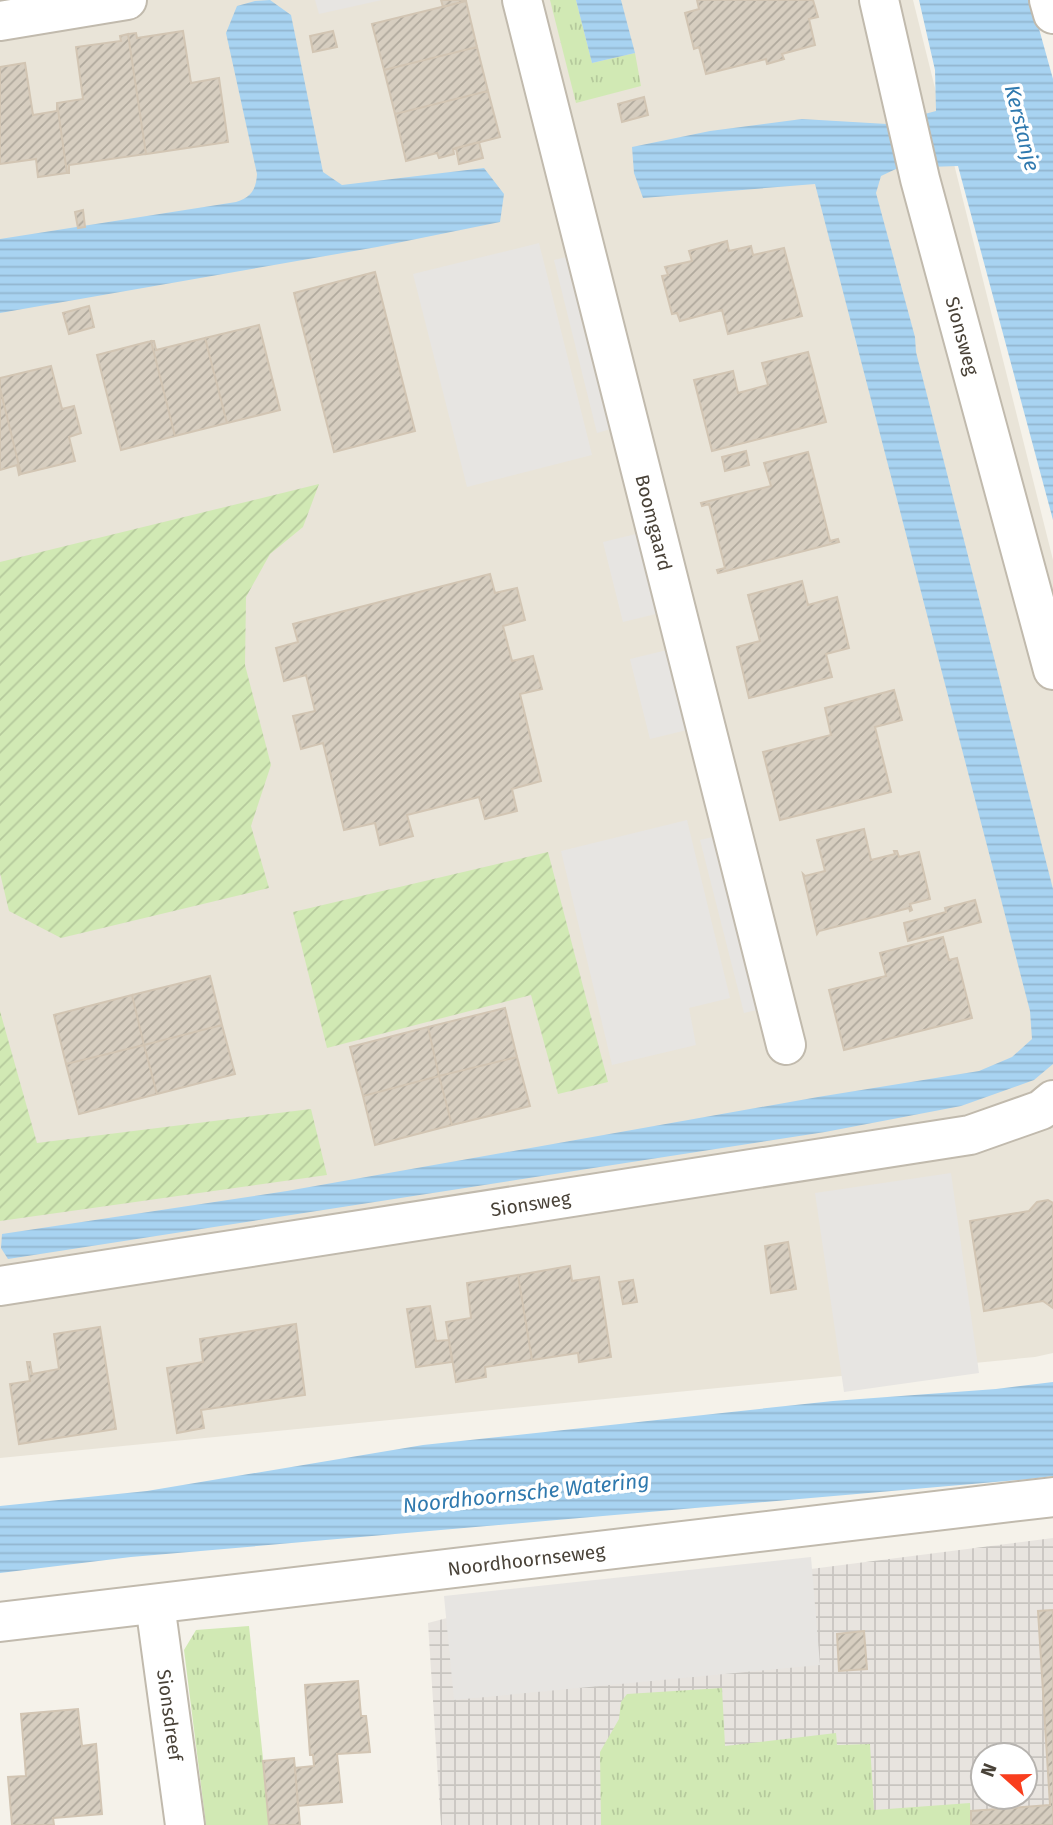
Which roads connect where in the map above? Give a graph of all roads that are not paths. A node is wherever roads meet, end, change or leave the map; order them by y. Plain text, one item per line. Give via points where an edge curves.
1 (127, 0) edge
2 (522, 0) edge
3 (879, 0) edge
4 (1049, 0) edge
5 (1053, 15) edge
6 (0, 21) edge
7 (1053, 670) edge
8 (786, 1045) dead end
9 (1053, 1100) edge
10 (0, 1286) edge
11 (1053, 1497) edge
12 (155, 1604) junction
13 (0, 1622) edge
14 (185, 1825) edge

1 - 6 street
2 - 8 street, Boomgaard
3 - 7 street, Sionsweg via 920,179
4 - 5 street
9 - 10 street, Sionsweg via 1041,1110 970,1135
11 - 12 street, Noordhoornseweg
12 - 13 street, Noordhoornseweg
12 - 14 street, Sionsdreef

